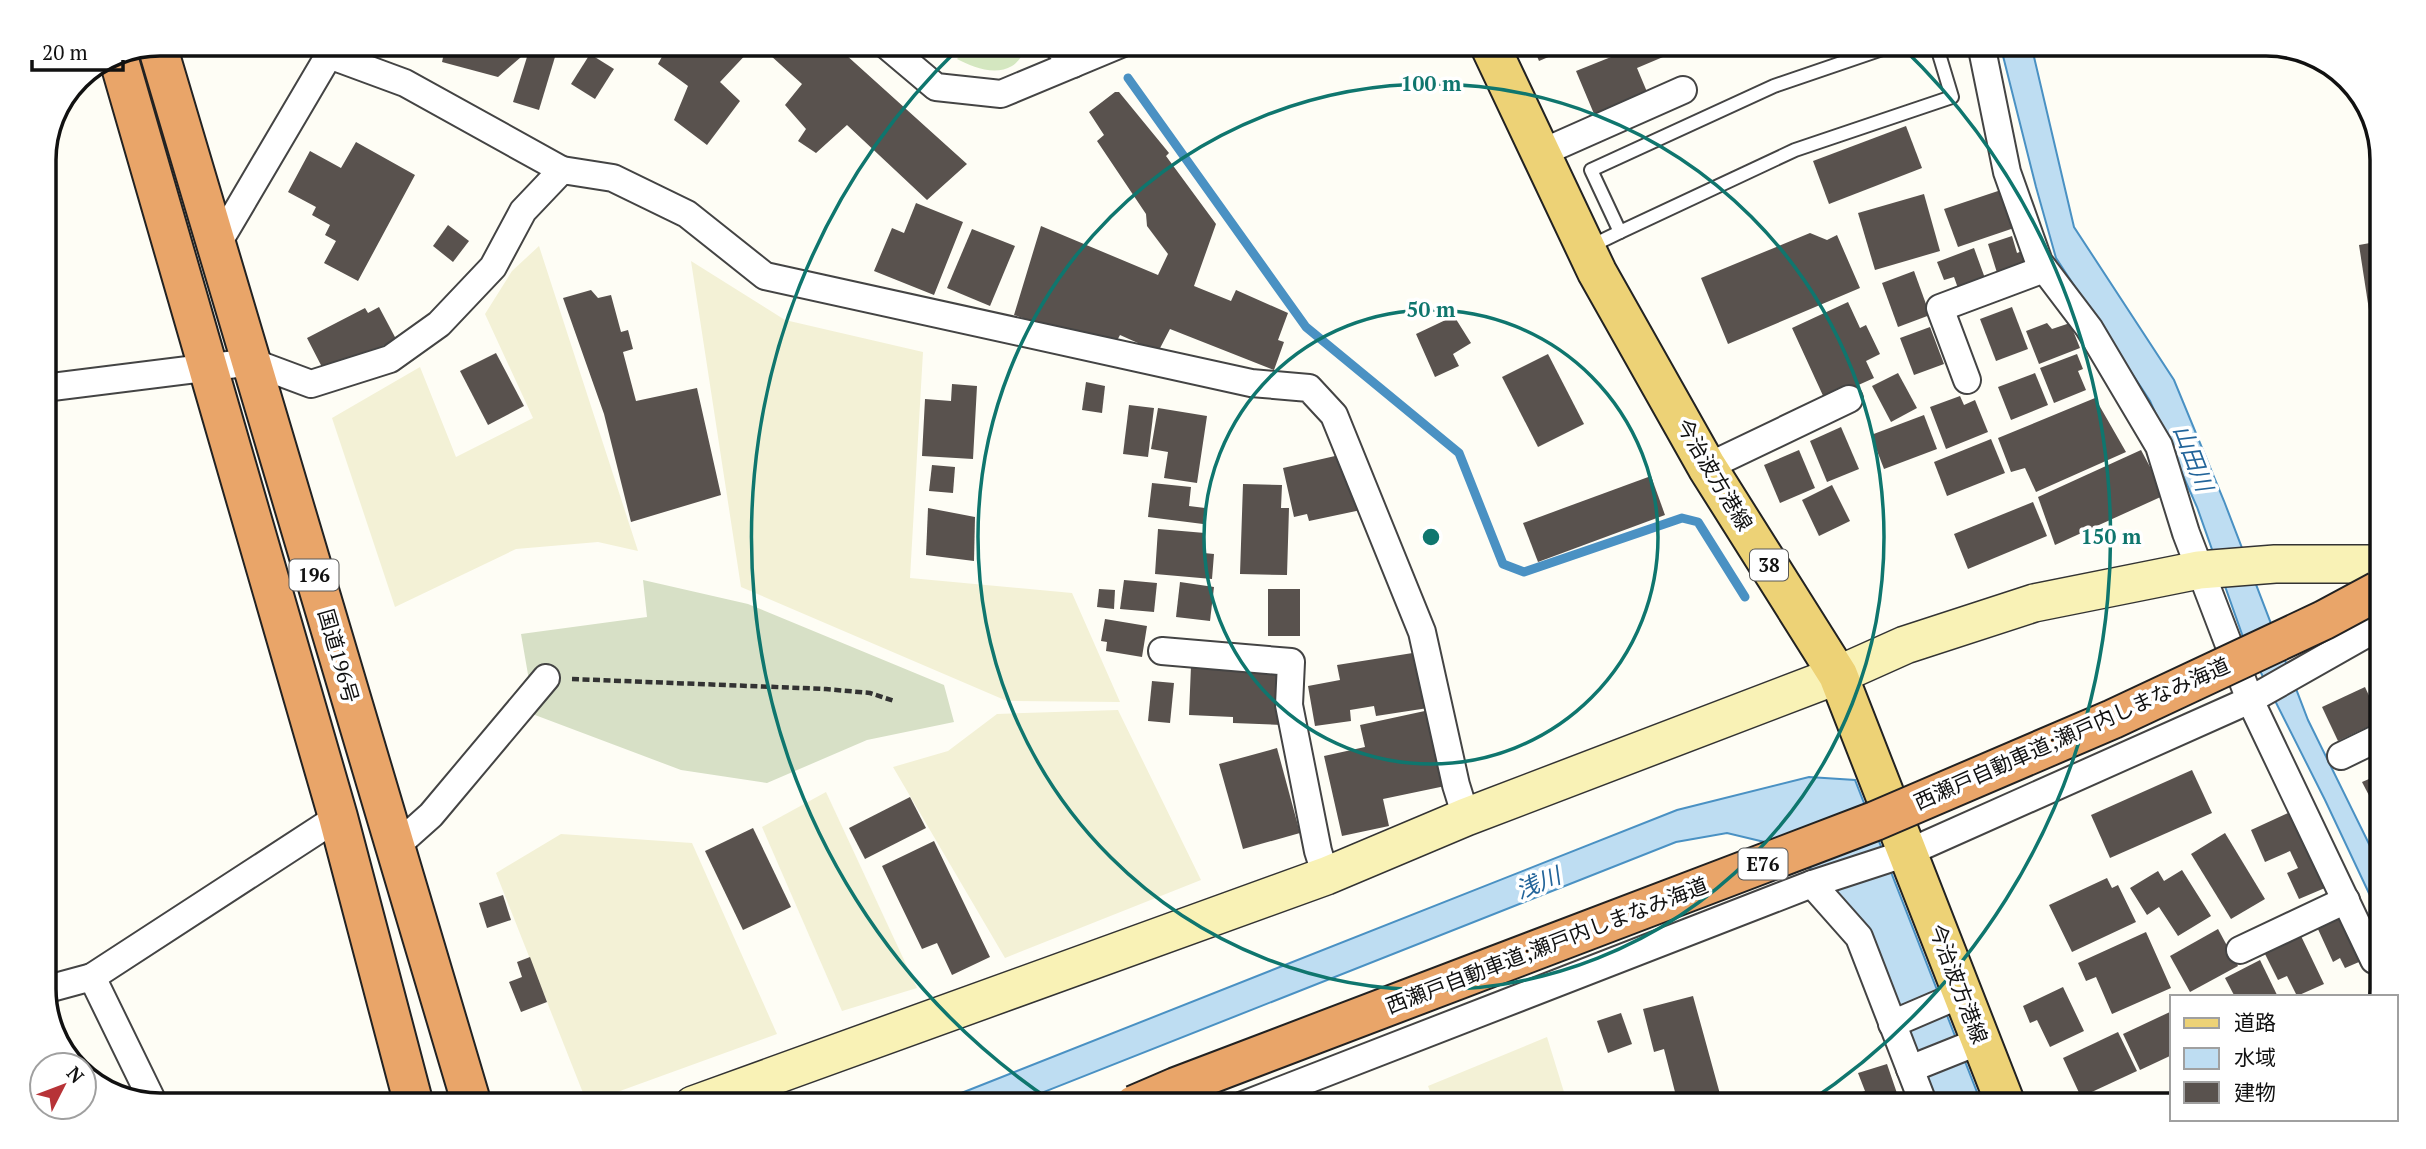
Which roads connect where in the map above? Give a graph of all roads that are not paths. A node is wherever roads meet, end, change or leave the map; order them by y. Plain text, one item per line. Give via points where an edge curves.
1 (160, 56) edge
2 (328, 56) edge
3 (332, 56) edge
4 (899, 56) edge
5 (1066, 56) edge
6 (1092, 56) edge
7 (1495, 56) edge
8 (1861, 56) edge
9 (1940, 56) edge
10 (1983, 56) edge
11 (121, 64) edge
12 (1073, 64) junction
13 (1683, 90) dead end
14 (1541, 153) junction
15 (562, 170) junction
16 (1620, 232) junction
17 (217, 245) junction
18 (1586, 248) junction
19 (2044, 269) junction
20 (252, 362) junction
21 (208, 367) junction
22 (1967, 380) dead end
23 (56, 386) edge
24 (1849, 399) dead end
25 (1707, 467) junction
26 (2370, 564) edge
27 (2199, 570) junction
28 (2370, 595) edge
29 (2370, 632) edge
30 (1162, 651) dead end
31 (1838, 675) junction
32 (546, 678) road end
33 (2250, 699) junction
34 (2370, 742) edge
35 (2341, 757) dead end
36 (338, 817) junction
37 (1466, 817) junction
38 (394, 848) junction
39 (1907, 853) junction
40 (1326, 876) junction
41 (1812, 884) junction
42 (2346, 901) junction
43 (2240, 950) dead end
44 (2370, 952) edge
45 (92, 977) junction
46 (56, 987) edge
47 (1961, 994) junction
48 (1894, 1023) junction
49 (1979, 1041) junction
50 (1911, 1069) junction
51 (147, 1092) edge
52 (411, 1093) edge
53 (468, 1093) edge
54 (726, 1093) edge
55 (1162, 1093) edge
56 (1274, 1093) edge
57 (1920, 1093) edge
58 (2001, 1093) edge

1 - 17 highway, 国道196号 / 196
2 - 17 street
3 - 15 street via 405,83
4 - 12 street via 936,87 1001,93
5 - 12 street
6 - 12 street
7 - 14 main road, 今治波方港線 / 38
8 - 16 lane via 1774,86 1591,170
9 - 16 lane via 1952,97 1795,150
10 - 19 street via 2007,173
11 - 21 highway, 196
13 - 14 street
14 - 18 main road, 今治波方港線 / 38
15 - 20 street via 523,211 493,267 439,324 390,359 311,384
15 - 37 street via 613,178 687,214 765,276 1251,383 1309,388 1334,415 1422,632
16 - 18 lane
17 - 20 highway, 国道196号 / 196
18 - 25 main road, 今治波方港線 / 38
19 - 22 street via 1940,308
19 - 27 street via 2089,328 2160,446
20 - 21 street
20 - 38 highway, 国道196号 / 196
21 - 23 street
21 - 36 highway, 196
24 - 25 street
25 - 31 main road, 今治波方港線 / 38
26 - 27 street
27 - 31 street via 2034,603 1905,645
27 - 33 street
28 - 55 highway, 西瀬戸自動車道;瀬戸内しまなみ海道 / E76, bridge via 2113,719 1875,821
29 - 33 street
30 - 40 street via 1291,662 1289,705
31 - 37 street
31 - 39 main road, 今治波方港線 / 38
32 - 38 street via 431,815
33 - 39 street
33 - 42 street
34 - 35 street
36 - 45 street
36 - 52 highway, 196
37 - 40 street
38 - 53 highway, 国道196号 / 196
39 - 41 street
39 - 47 main road, 今治波方港線 / 38
40 - 54 street
41 - 48 street via 1859,937
41 - 56 street
42 - 43 street
42 - 44 street
45 - 46 street
45 - 51 street
47 - 48 street
47 - 49 main road, 今治波方港線 / 38
48 - 50 street
49 - 50 street
49 - 58 main road, 今治波方港線 / 38
50 - 57 street

